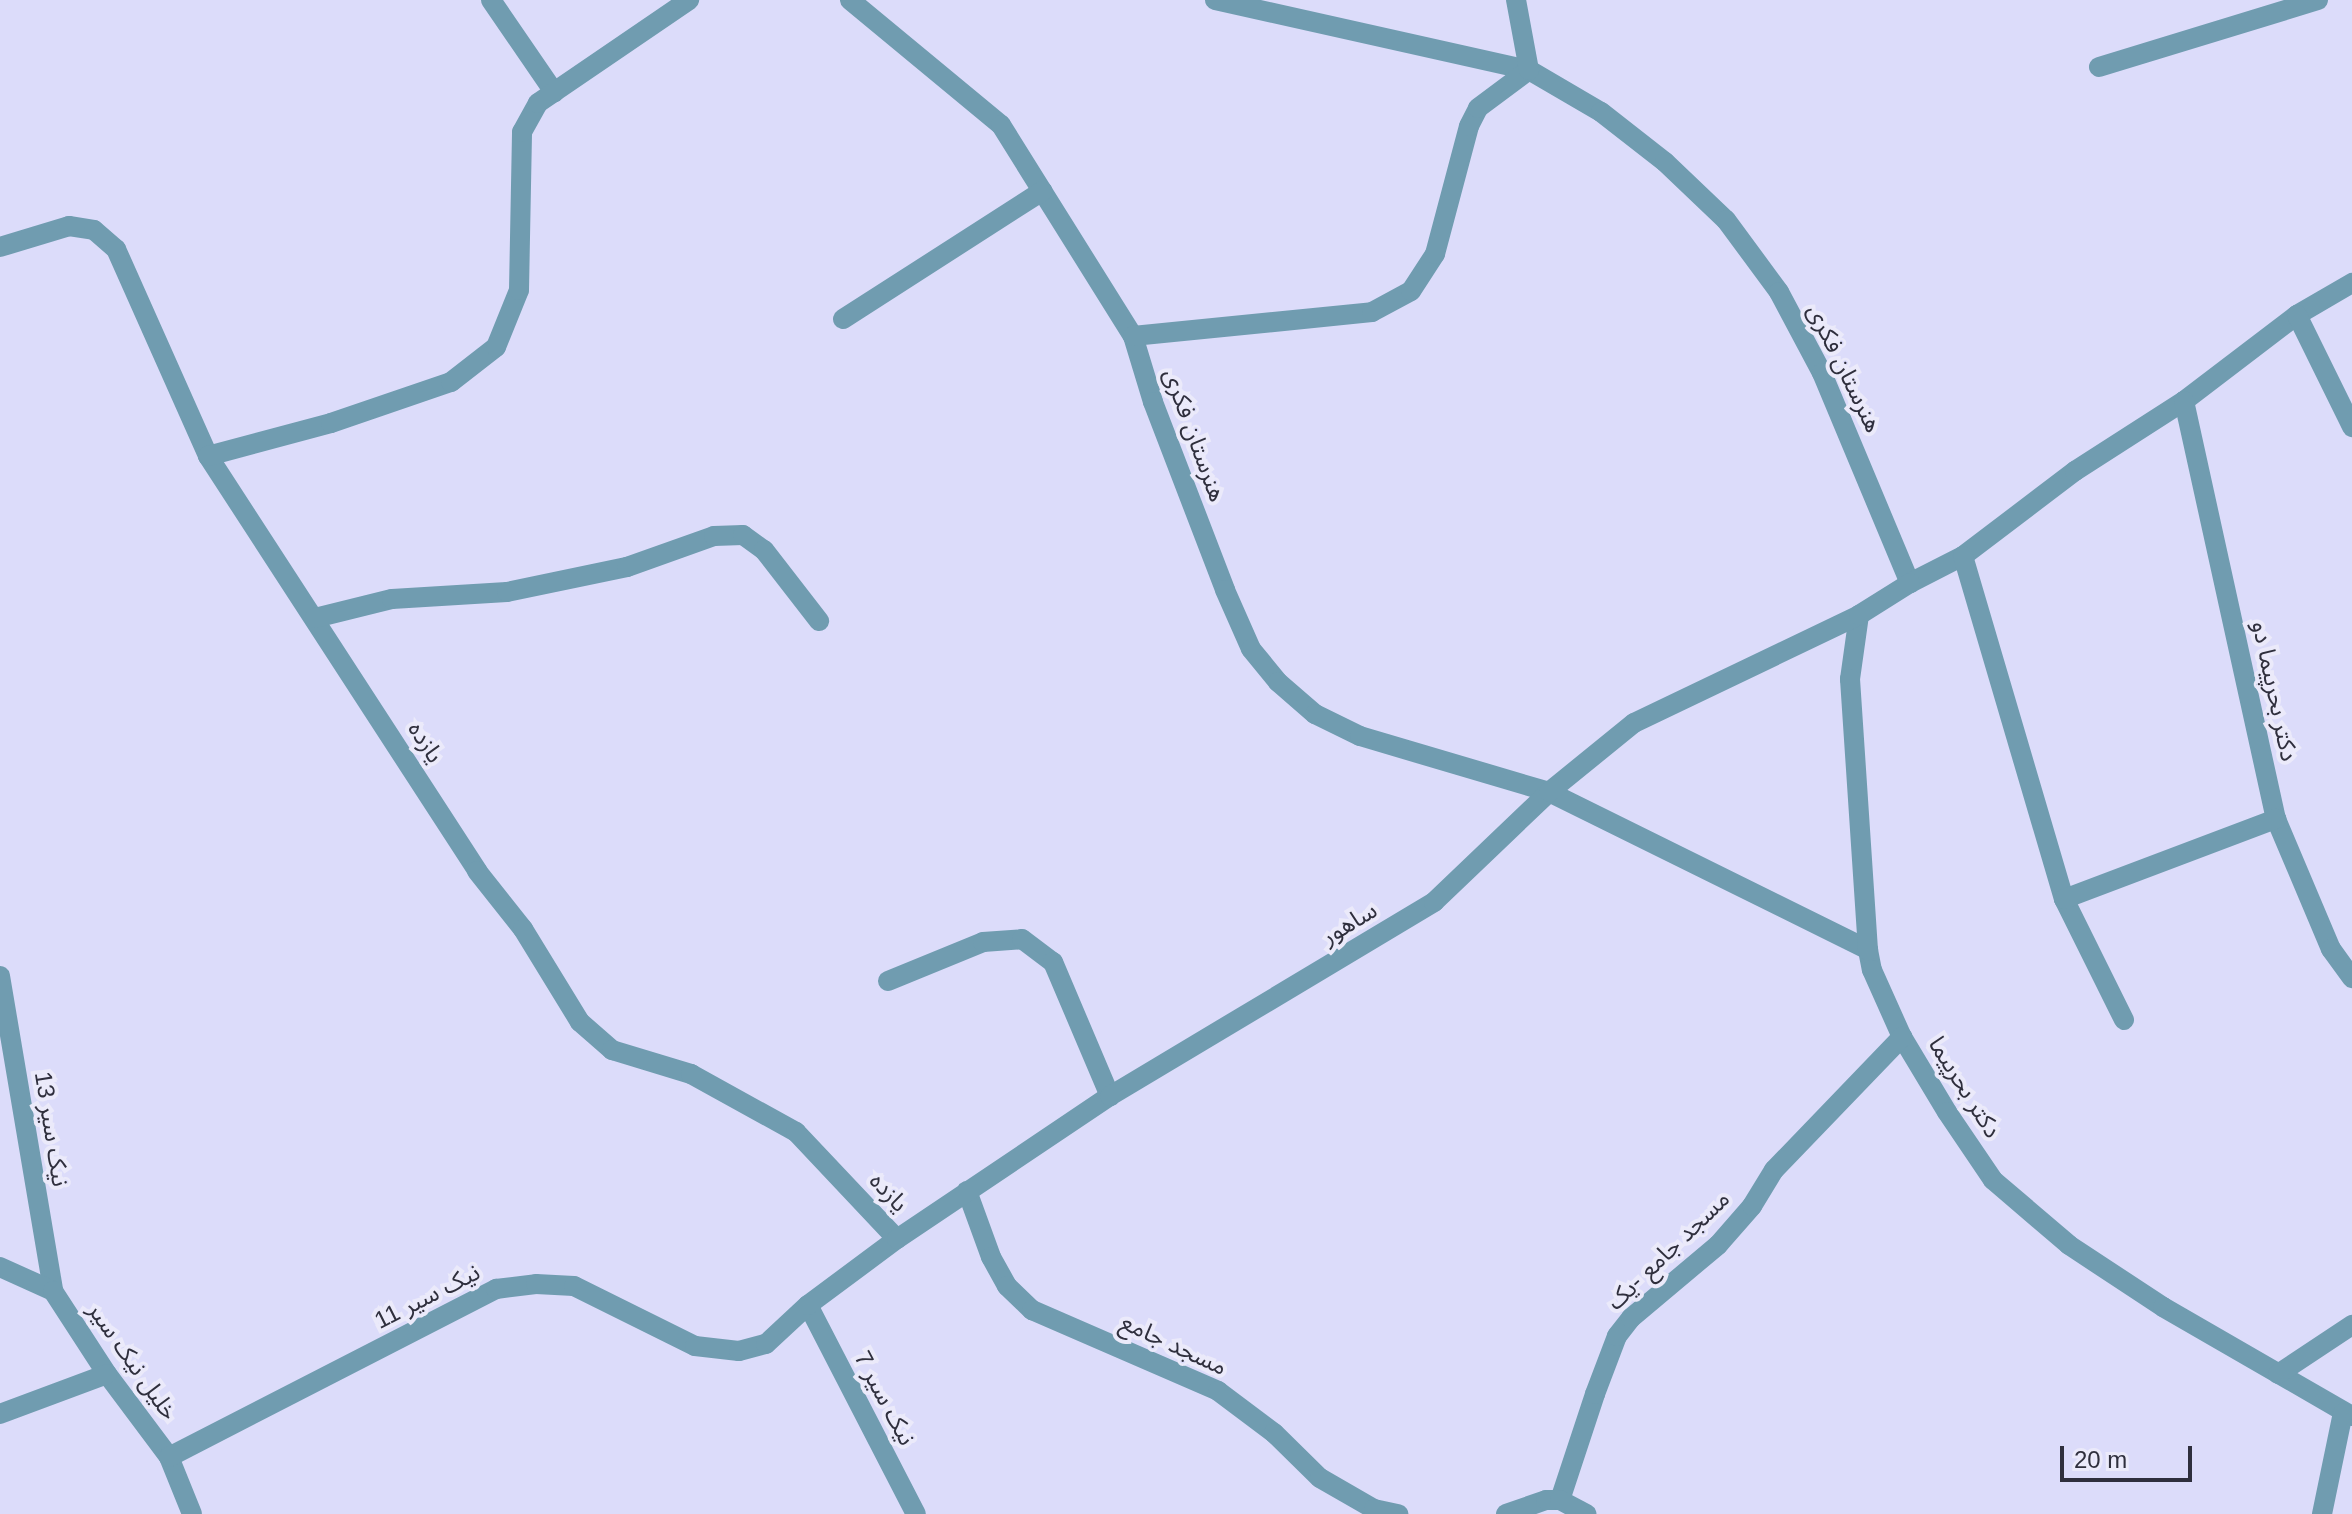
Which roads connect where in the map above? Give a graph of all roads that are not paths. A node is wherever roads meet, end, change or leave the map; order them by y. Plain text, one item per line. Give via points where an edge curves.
1 (491, 0) edge
2 (689, 0) edge
3 (850, 0) edge
4 (1215, 0) edge
5 (1516, 0) edge
6 (2318, 0) edge
7 (2276, 7) edge
8 (2099, 67) dead end
9 (1529, 70) junction
10 (554, 92) junction
11 (1042, 191) junction
12 (0, 247) edge
13 (2352, 283) edge
14 (2297, 315) junction
15 (843, 319) dead end
16 (1133, 336) junction
17 (2184, 401) junction
18 (2352, 427) edge
19 (208, 456) junction
20 (1963, 556) junction
21 (1910, 583) junction
22 (1859, 615) junction
23 (315, 618) junction
24 (819, 621) dead end
25 (1549, 792) junction
26 (2276, 819) junction
27 (2064, 899) junction
28 (1868, 950) junction
29 (0, 976) edge
30 (2352, 978) edge
31 (888, 981) dead end
32 (2124, 1020) dead end
33 (1902, 1037) junction
34 (1110, 1096) junction
35 (967, 1191) junction
36 (897, 1239) junction
37 (0, 1267) edge
38 (53, 1291) junction
39 (808, 1305) junction
40 (2352, 1325) edge
41 (107, 1374) junction
42 (2278, 1374) junction
43 (0, 1414) edge
44 (2347, 1415) edge
45 (169, 1457) junction
46 (1560, 1500) junction
47 (192, 1514) edge
48 (916, 1514) edge
49 (1398, 1514) edge
50 (1506, 1514) edge
51 (1586, 1514) edge
52 (2322, 1514) edge

1 - 10 street
2 - 10 street
3 - 11 street, هنرستان فکری via 1001,125
4 - 9 street, هنرستان فکری
5 - 9 street
6 - 7 street
7 - 8 street
9 - 16 street via 1493,94 1474,117 1435,254 1411,291 1372,312
9 - 21 street, هنرستان فکری via 1601,112 1665,162 1726,220 1779,292 1822,373
10 - 19 street via 538,103 522,132 519,290 496,347 451,382 331,423
11 - 15 street
11 - 16 street, هنرستان فکری
12 - 19 street, یازده via 69,226 94,230 116,249
13 - 14 street
14 - 17 street
14 - 18 street
16 - 25 street, هنرستان فکری via 1225,590 1251,649 1278,682 1315,714 1360,736
17 - 20 street via 2075,471
17 - 26 street, دکتر بحرپیما دو
19 - 23 street, یازده
20 - 21 street
20 - 27 street
21 - 22 street, ساهور
22 - 25 street, ساهور via 1634,723
22 - 28 street, دکتر بحرپیما via 1850,679
23 - 24 street via 392,599 507,592 627,567 714,536 743,535 764,550
23 - 36 street, یازده via 580,1022 612,1050 691,1074 796,1132
25 - 28 street
25 - 34 street, ساهور via 1434,902
26 - 27 street
26 - 30 street, دکتر بحرپیما دو via 2331,949
27 - 32 street
28 - 33 street, دکتر بحرپیما
29 - 38 street, نیک سیر 13
31 - 34 street via 983,942 1022,939 1053,962
33 - 42 street, دکتر بحرپیما via 1993,1180 2069,1245
33 - 46 street, مسجد جامع -یک via 1774,1170 1718,1245 1631,1318 1617,1336
34 - 35 street, ساهور
35 - 36 street, ساهور
35 - 49 street, مسجد جامع via 991,1257 1007,1286 1032,1310 1218,1391 1274,1433 1320,1478 1374,1509
36 - 39 street, ساهور
37 - 38 street
38 - 41 street, خلیل نیک سیر
39 - 45 street, نیک سیر 11 via 766,1344 739,1351 695,1346 574,1286 496,1289
39 - 48 street, نیک سیر 7
40 - 42 street
41 - 43 street
41 - 45 street, خلیل نیک سیر
42 - 44 street, دکتر بحرپیما
44 - 52 street
45 - 47 street, خلیل نیک سیر
46 - 50 street
46 - 51 street

